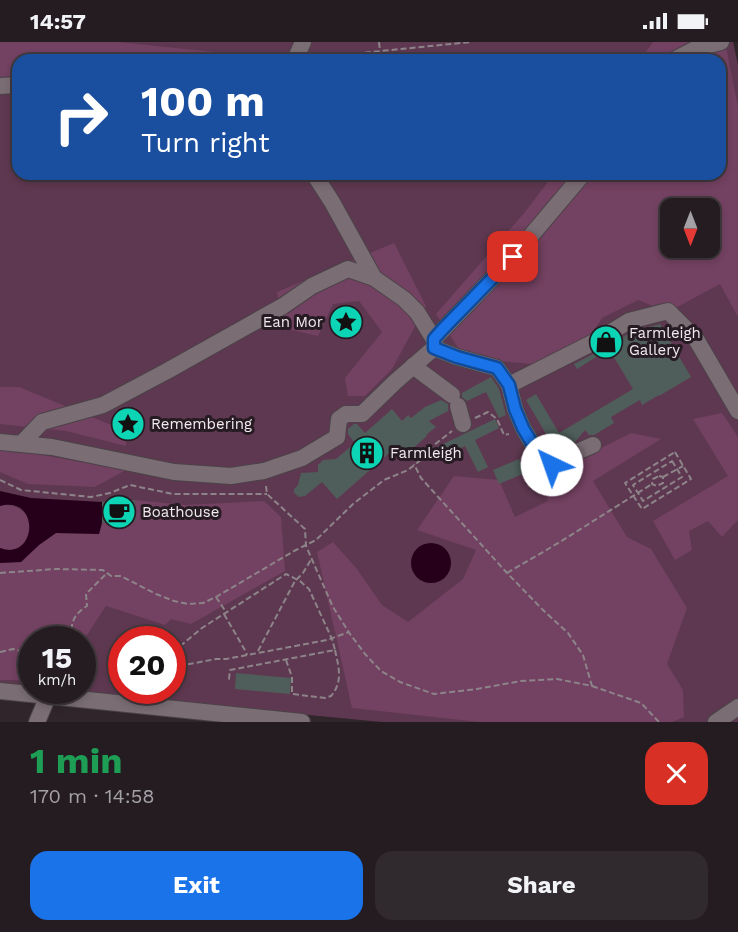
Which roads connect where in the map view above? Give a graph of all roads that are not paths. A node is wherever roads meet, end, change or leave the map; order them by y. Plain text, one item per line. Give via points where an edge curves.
1 (721, 42) edge
2 (686, 54) edge
3 (318, 180) edge
4 (578, 180) edge
5 (374, 278) junction
6 (434, 344) junction
7 (413, 366) junction
8 (509, 385) junction
9 (738, 411) edge
10 (463, 424) road end
11 (0, 442) edge
12 (21, 444) junction
13 (593, 445) dead end
14 (0, 691) edge
15 (18, 693) edge
16 (96, 701) edge
17 (45, 704) edge
18 (738, 707) edge
19 (37, 722) edge
20 (302, 722) edge
21 (716, 722) edge

1 - 2 street
3 - 5 street
4 - 6 street
5 - 6 street via 417,312
5 - 12 street via 348,269 339,273 103,405 42,422
6 - 7 street
6 - 8 street via 457,357 497,368
7 - 10 street via 455,400
7 - 12 street via 362,414 346,414 339,419 337,437 302,458 264,471 231,476 174,472
8 - 9 street via 629,321 668,311 696,339
8 - 13 street via 523,428 543,462 552,465
11 - 12 street
14 - 15 street
16 - 20 street
17 - 19 street
18 - 21 street

